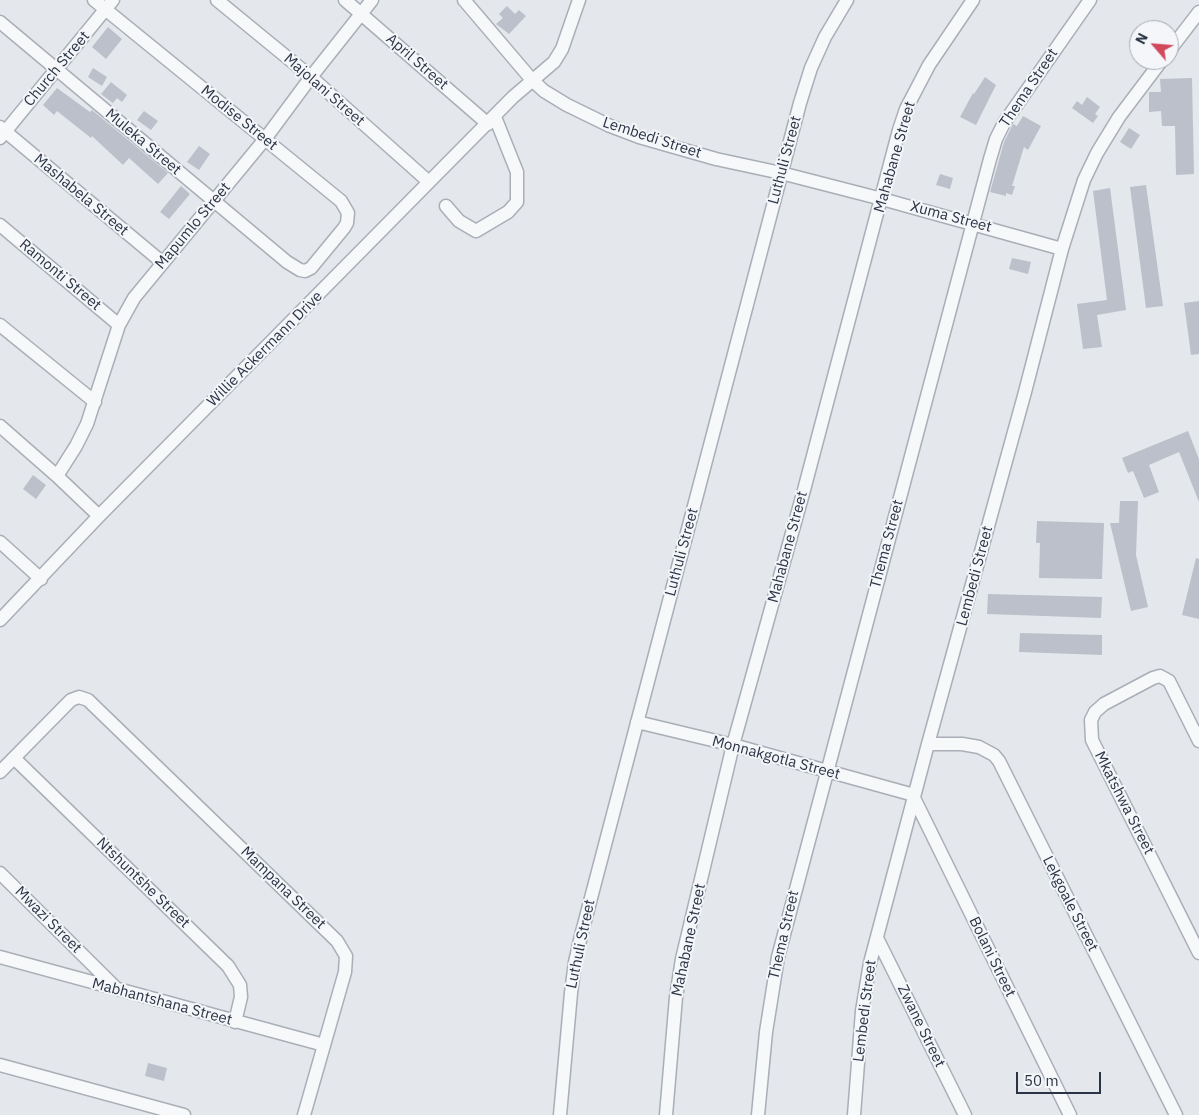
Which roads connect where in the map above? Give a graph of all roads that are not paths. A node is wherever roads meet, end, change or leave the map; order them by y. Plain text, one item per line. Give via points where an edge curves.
1 (94, 0) edge
2 (217, 0) edge
3 (345, 0) edge
4 (372, 0) edge
5 (464, 0) edge
6 (579, 0) edge
7 (846, 0) edge
8 (973, 0) edge
9 (1090, 0) edge
10 (110, 5) edge
11 (1199, 12) edge
12 (362, 14) junction
13 (0, 22) edge
14 (1179, 38) edge
15 (57, 69) junction
16 (1155, 70) edge
17 (311, 77) junction
18 (532, 80) junction
19 (491, 120) junction
20 (2, 132) edge
21 (265, 139) junction
22 (782, 173) junction
23 (429, 182) junction
24 (882, 199) junction
25 (214, 202) junction
26 (446, 206) dead end
27 (973, 223) junction
28 (0, 225) edge
29 (1062, 249) junction
30 (287, 262) joint
31 (163, 263) junction
32 (0, 325) edge
33 (119, 325) junction
34 (95, 402) junction
35 (0, 426) edge
36 (57, 476) junction
37 (99, 516) junction
38 (0, 542) edge
39 (41, 579) junction
40 (0, 620) edge
41 (637, 722) junction
42 (1199, 741) edge
43 (928, 744) junction
44 (733, 745) junction
45 (14, 758) junction
46 (0, 772) edge
47 (827, 772) junction
48 (914, 797) junction
49 (0, 872) edge
50 (877, 938) junction
51 (1199, 953) edge
52 (0, 957) edge
53 (117, 990) junction
54 (235, 1022) junction
55 (324, 1045) junction
56 (0, 1065) edge
57 (854, 1109) edge
58 (184, 1115) edge
59 (304, 1115) edge
60 (560, 1115) edge
61 (666, 1115) edge
62 (758, 1115) edge
63 (861, 1115) edge
64 (964, 1115) edge
65 (1070, 1115) edge
66 (1176, 1115) edge

1 - 10 street, Modise Street
2 - 17 street, Majolani Street
3 - 12 street, April Street
4 - 12 street, Mapumlo Street
5 - 18 street, Lembedi Street
6 - 18 street, Willie Ackermann Drive via 562,49 554,62
7 - 22 street, Luthuli Street via 811,68
8 - 24 street, Mahabane Street via 913,94 899,130
9 - 27 street, Thema Street via 1004,123 996,139
10 - 15 street, Church Street
10 - 21 street, Modise Street
11 - 14 street
12 - 17 street, Mapumlo Street
12 - 19 street, April Street
13 - 15 street, Muleka Street
15 - 20 street, Church Street
15 - 25 street, Muleka Street
16 - 29 street, Lembedi Street via 1097,153 1084,180
17 - 21 street, Mapumlo Street
17 - 23 street, Majolani Street
18 - 19 street, Willie Ackermann Drive
18 - 22 street, Lembedi Street via 584,114 639,137 716,159
19 - 23 street, Willie Ackermann Drive
19 - 26 street via 517,172 517,202 508,212 476,231 459,221
20 - 31 street, Mashabela Street
21 - 25 street, Mapumlo Street
21 - 30 street, Modise Street via 341,201 348,218 311,268 300,270
22 - 24 street, Xuma Street
22 - 41 street, Luthuli Street
23 - 37 street, Willie Ackermann Drive
24 - 27 street, Xuma Street
24 - 44 street, Mahabane Street
25 - 30 street, Muleka Street
25 - 31 street, Mapumlo Street
27 - 29 street, Xuma Street
27 - 47 street, Thema Street
28 - 33 street, Ramonti Street
29 - 43 street, Lembedi Street
31 - 33 street, Mapumlo Street via 134,298
32 - 34 street
33 - 34 street, Mapumlo Street
34 - 36 street, Mapumlo Street via 76,446
35 - 36 street
36 - 37 street
37 - 39 street, Willie Ackermann Drive
38 - 39 street
39 - 40 street, Willie Ackermann Drive
41 - 44 street, Monnakgotla Street
41 - 60 street, Luthuli Street via 575,962
42 - 51 street, Mkatshwa Street via 1169,681 1160,676 1104,704 1091,720 1092,740
43 - 48 street, Lembedi Street
43 - 66 street, Lekgoale Street via 980,747 999,761
44 - 47 street, Monnakgotla Street
44 - 61 street, Mahabane Street via 682,959
45 - 46 street
45 - 54 street, Ntshuntshe Street via 228,966 240,985
45 - 55 street, Mampana Street via 71,700 79,697 98,709 337,940 346,956 345,972
47 - 48 street, Monnakgotla Street
47 - 62 street, Thema Street via 778,957
48 - 50 street, Lembedi Street
48 - 65 street, Bolani Street
49 - 53 street, Mwazi Street
50 - 57 street, Lembedi Street via 866,980
50 - 64 street, Zwane Street
52 - 53 street, Mabhantshana Street
53 - 54 street, Mabhantshana Street
54 - 55 street, Mabhantshana Street
55 - 59 street, Mampana Street
56 - 58 street
57 - 63 street

